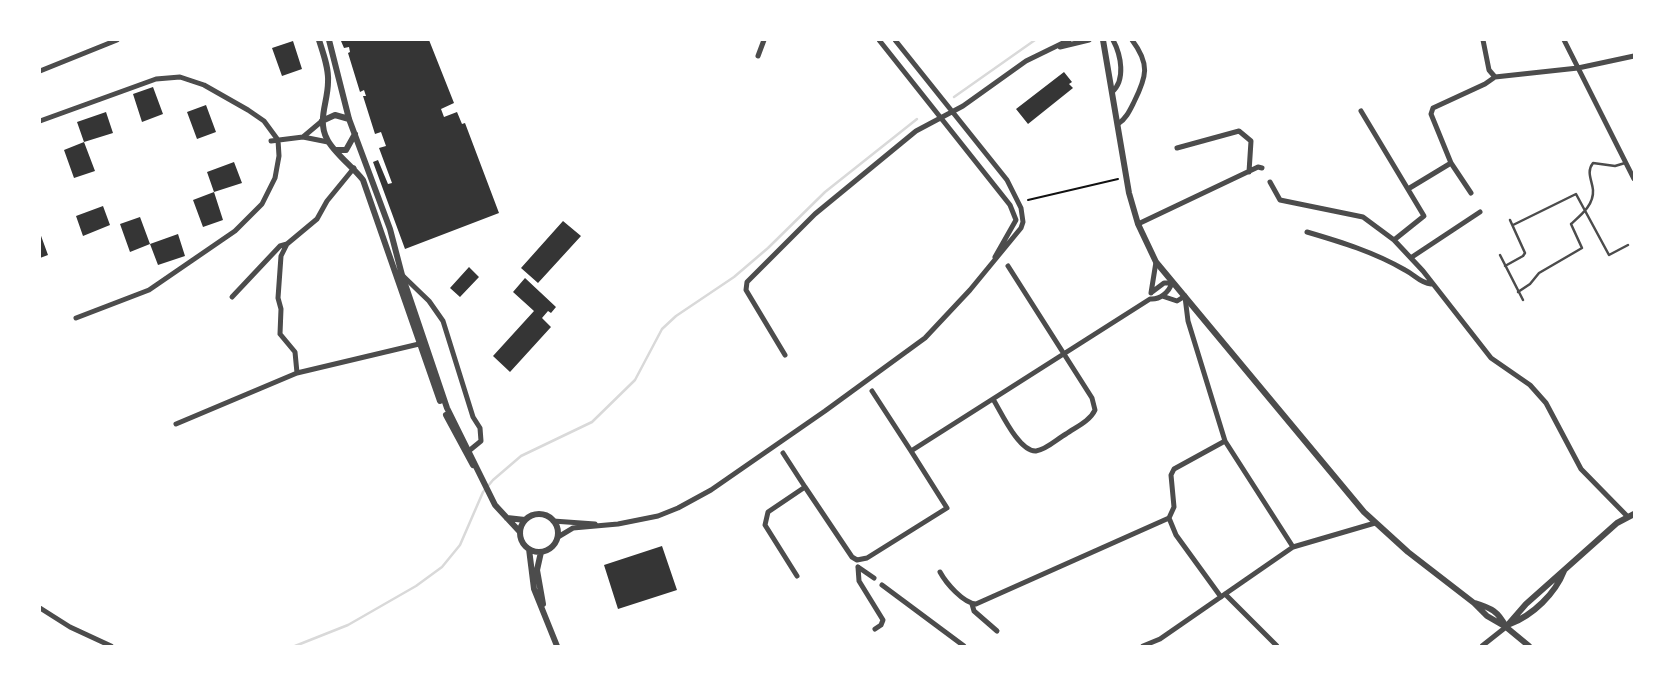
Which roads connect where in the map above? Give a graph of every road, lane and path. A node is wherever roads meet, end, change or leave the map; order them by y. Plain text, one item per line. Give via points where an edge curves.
1 (117, 40) edge
2 (319, 40) edge
3 (328, 40) edge
4 (764, 40) edge
5 (879, 40) edge
6 (895, 40) edge
7 (1069, 40) edge
8 (1089, 40) edge
9 (1103, 40) edge
10 (1113, 40) edge
11 (1132, 40) edge
12 (1483, 40) edge
13 (1564, 40) edge
14 (1049, 50) junction
15 (758, 56) dead end
16 (1634, 56) edge
17 (1578, 68) junction
18 (40, 71) edge
19 (1495, 76) junction
20 (1112, 92) junction
21 (954, 111) junction
22 (1361, 111) dead end
23 (942, 118) junction
24 (349, 119) junction
25 (40, 121) edge
26 (322, 121) junction
27 (1118, 124) junction
28 (355, 134) junction
29 (303, 137) junction
30 (278, 140) junction
31 (271, 141) dead end
32 (328, 142) junction
33 (1177, 148) dead end
34 (335, 150) junction
35 (1451, 163) junction
36 (1625, 163) junction
37 (354, 168) junction
38 (1262, 168) dead end
39 (1249, 172) junction
40 (1126, 178) junction
41 (1634, 180) edge
42 (1270, 182) dead end
43 (1408, 190) junction
44 (1470, 193) dead end
45 (1028, 200) dead end
46 (1586, 211) junction
47 (1480, 212) dead end
48 (1510, 220) dead end
49 (1138, 224) junction
50 (1512, 225) junction
51 (1307, 232) dead end
52 (1394, 240) junction
53 (287, 244) junction
54 (1628, 245) dead end
55 (1500, 255) dead end
56 (1412, 258) junction
57 (1156, 262) junction
58 (990, 266) junction
59 (1008, 266) dead end
60 (1505, 266) junction
61 (402, 275) junction
62 (1172, 283) junction
63 (1431, 284) junction
64 (1152, 292) junction
65 (1518, 292) junction
66 (1162, 296) junction
67 (1185, 296) junction
68 (232, 297) dead end
69 (1150, 299) junction
70 (1523, 300) dead end
71 (76, 318) dead end
72 (419, 344) junction
73 (1064, 354) junction
74 (785, 355) dead end
75 (297, 373) junction
76 (872, 391) dead end
77 (993, 399) junction
78 (176, 424) dead end
79 (1226, 441) junction
80 (470, 450) junction
81 (911, 451) junction
82 (783, 453) dead end
83 (480, 478) junction
84 (805, 487) junction
85 (1631, 515) edge
86 (507, 518) junction
87 (1169, 518) junction
88 (526, 520) junction
89 (553, 521) junction
90 (1375, 523) junction
91 (598, 525) junction
92 (520, 532) junction
93 (558, 537) junction
94 (1293, 547) junction
95 (529, 549) junction
96 (541, 552) junction
97 (857, 560) junction
98 (858, 567) junction
99 (940, 572) dead end
100 (797, 576) dead end
101 (874, 578) dead end
102 (882, 585) dead end
103 (1223, 596) junction
104 (972, 604) junction
105 (40, 608) edge
106 (545, 613) junction
107 (1507, 625) junction
108 (875, 629) dead end
109 (996, 631) dead end
110 (111, 646) edge
111 (557, 646) edge
112 (964, 646) edge
113 (1143, 646) edge
114 (1277, 646) edge
115 (1482, 646) edge
116 (1529, 646) edge

1 - 18 street
2 - 26 street via 329,80
3 - 24 street
4 - 15 street
5 - 23 street
6 - 21 street
7 - 14 street
8 - 14 street
9 - 20 street
10 - 20 street via 1118,51 1120,72
11 - 27 street via 1144,62 1146,75 1131,108
12 - 19 street via 1489,70
13 - 17 street
14 - 21 street via 1008,72
16 - 17 street
17 - 19 street
17 - 36 street
19 - 35 street via 1431,111
20 - 27 street
21 - 23 street
21 - 58 street via 1007,180 1023,215 1021,228
22 - 43 street
23 - 58 street via 988,174 1014,213 1014,226
23 - 74 street via 916,131 830,201 747,282 746,290
24 - 26 street via 335,115
24 - 28 street
25 - 30 street via 156,79 180,77 204,85 248,110 264,121
26 - 29 street
26 - 32 street
27 - 40 street
28 - 34 street via 346,150
28 - 61 street via 390,230
29 - 30 street
29 - 32 street
30 - 31 street
30 - 71 street via 275,178 262,204 235,230 149,290
32 - 34 street
33 - 39 street via 1239,131 1251,142
34 - 37 street
35 - 43 street
35 - 44 street
36 - 41 street
36 - 46 lane via 1615,166 1593,162 1589,173 1594,192
37 - 53 street via 327,201 317,220
37 - 72 street via 362,180
38 - 39 street
39 - 49 street
40 - 45 path
40 - 49 street
42 - 52 street via 1280,200 1363,217
43 - 52 street via 1424,216
46 - 50 lane via 1576,194
46 - 54 lane via 1609,255
46 - 65 lane via 1571,224 1582,248 1539,273
47 - 56 street
48 - 50 lane
49 - 57 street
50 - 60 lane via 1525,253
51 - 63 street via 1374,254 1424,284
52 - 56 street
53 - 68 street via 280,246
53 - 75 street via 281,256 280,334 295,352
55 - 60 lane
56 - 63 street
57 - 62 street
57 - 64 street
58 - 91 street via 925,338 825,412 710,490 658,516
59 - 73 street
60 - 65 lane
61 - 80 street via 448,408
61 - 80 street via 429,301 443,321 473,417 480,428 481,441
62 - 64 street via 1164,283
62 - 66 street
62 - 67 street
63 - 85 street via 1491,358 1530,384 1546,403 1580,469
64 - 69 street
65 - 70 lane
66 - 67 street via 1177,301
66 - 69 street
67 - 79 street via 1186,315
67 - 90 street
69 - 73 street
72 - 75 street
72 - 83 street via 446,416
73 - 77 street
73 - 77 street via 1092,398 1095,410 1089,419 1045,448 1029,450 1020,443
75 - 78 street
76 - 81 street
77 - 81 street
79 - 87 street via 1174,469 1171,475 1174,502
79 - 94 street
80 - 83 street
81 - 97 street via 947,508 866,558
82 - 84 street
83 - 86 street
84 - 97 street via 848,552
84 - 100 street via 768,512 765,525
85 - 107 street via 1523,607
86 - 88 street
86 - 92 street
87 - 103 street via 1176,535
87 - 104 street
88 - 89 street via 540,514
88 - 92 street
89 - 91 street
89 - 93 street
90 - 94 street
90 - 107 street via 1487,616
91 - 93 street via 566,530
92 - 95 street via 522,542
93 - 96 street via 553,546
94 - 103 street
95 - 96 street
95 - 106 street via 531,580
96 - 106 street via 537,570
97 - 98 street
98 - 101 street
98 - 108 street via 859,581 883,620
99 - 104 street via 950,586
102 - 112 street
103 - 113 street via 1160,639
103 - 114 street
104 - 109 street via 974,611
105 - 110 street via 70,627
106 - 111 street
107 - 115 street
107 - 116 street

